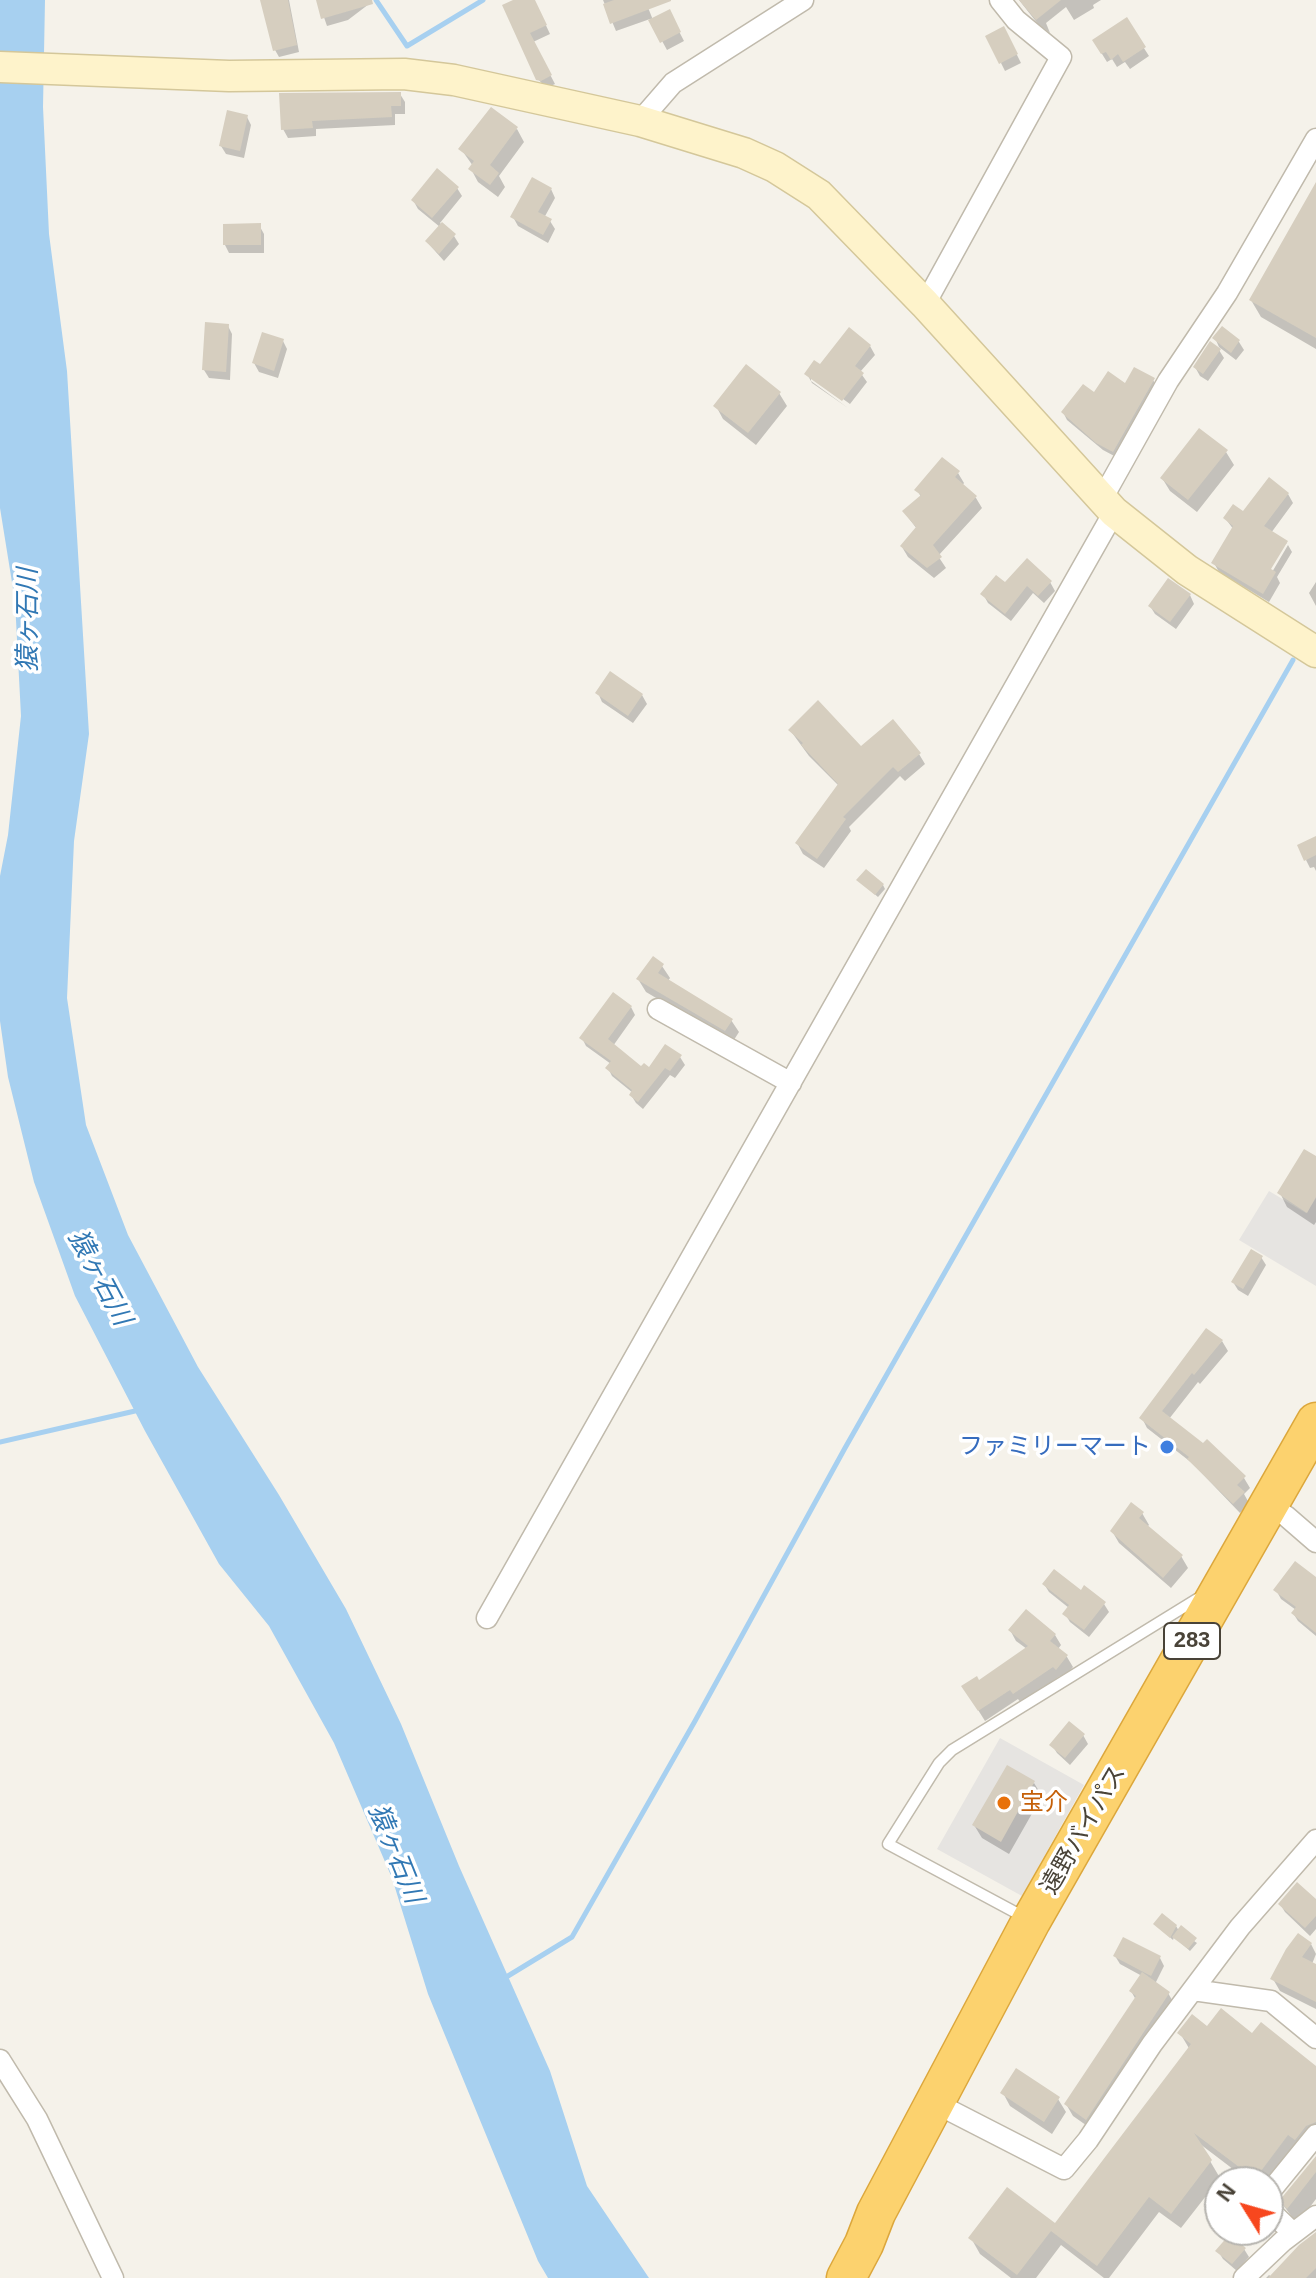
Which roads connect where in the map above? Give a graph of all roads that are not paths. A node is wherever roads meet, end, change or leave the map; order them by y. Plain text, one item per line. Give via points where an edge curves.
1 (803, 0) edge
2 (1000, 0) edge
3 (0, 67) edge
4 (640, 121) junction
5 (1316, 139) edge
6 (925, 304) junction
7 (1108, 506) junction
8 (1316, 652) edge
9 (658, 1009) dead end
10 (791, 1083) junction
11 (1316, 1422) edge
12 (1316, 1464) edge
13 (1286, 1516) junction
14 (1316, 1542) edge
15 (1215, 1602) junction
16 (487, 1618) dead end
17 (1316, 1840) edge
18 (1031, 1921) junction
19 (1193, 1990) junction
20 (1316, 2038) edge
21 (0, 2060) edge
22 (947, 2109) junction
23 (1316, 2135) edge
24 (1284, 2174) edge
25 (1316, 2216) edge
26 (1284, 2224) edge
27 (1293, 2233) junction
28 (864, 2244) junction
29 (113, 2278) edge
30 (846, 2278) edge
31 (1244, 2278) edge

1 - 4 street via 673,83
2 - 6 street via 1061,57
3 - 4 street via 210,75 404,74
4 - 6 street via 744,153 819,195
5 - 7 street via 1227,293 1168,381
6 - 7 street
7 - 8 street via 1187,570
7 - 10 street
9 - 10 street
10 - 16 street
11 - 15 highway, 遠野バイパス / 283
12 - 13 highway, 遠野バイパス / 283
13 - 14 street
13 - 22 highway, 遠野バイパス / 283 via 1089,1872
15 - 18 highway, 遠野バイパス / 283
15 - 18 lane via 1197,1599 952,1750 888,1844
17 - 19 street
18 - 28 highway, 遠野バイパス / 283
19 - 20 street via 1271,2001
19 - 22 street via 1064,2169
21 - 29 street via 37,2119
22 - 28 highway, 遠野バイパス / 283
23 - 24 street
25 - 27 street
26 - 27 street
27 - 31 street
28 - 30 highway, 遠野バイパス / 283

